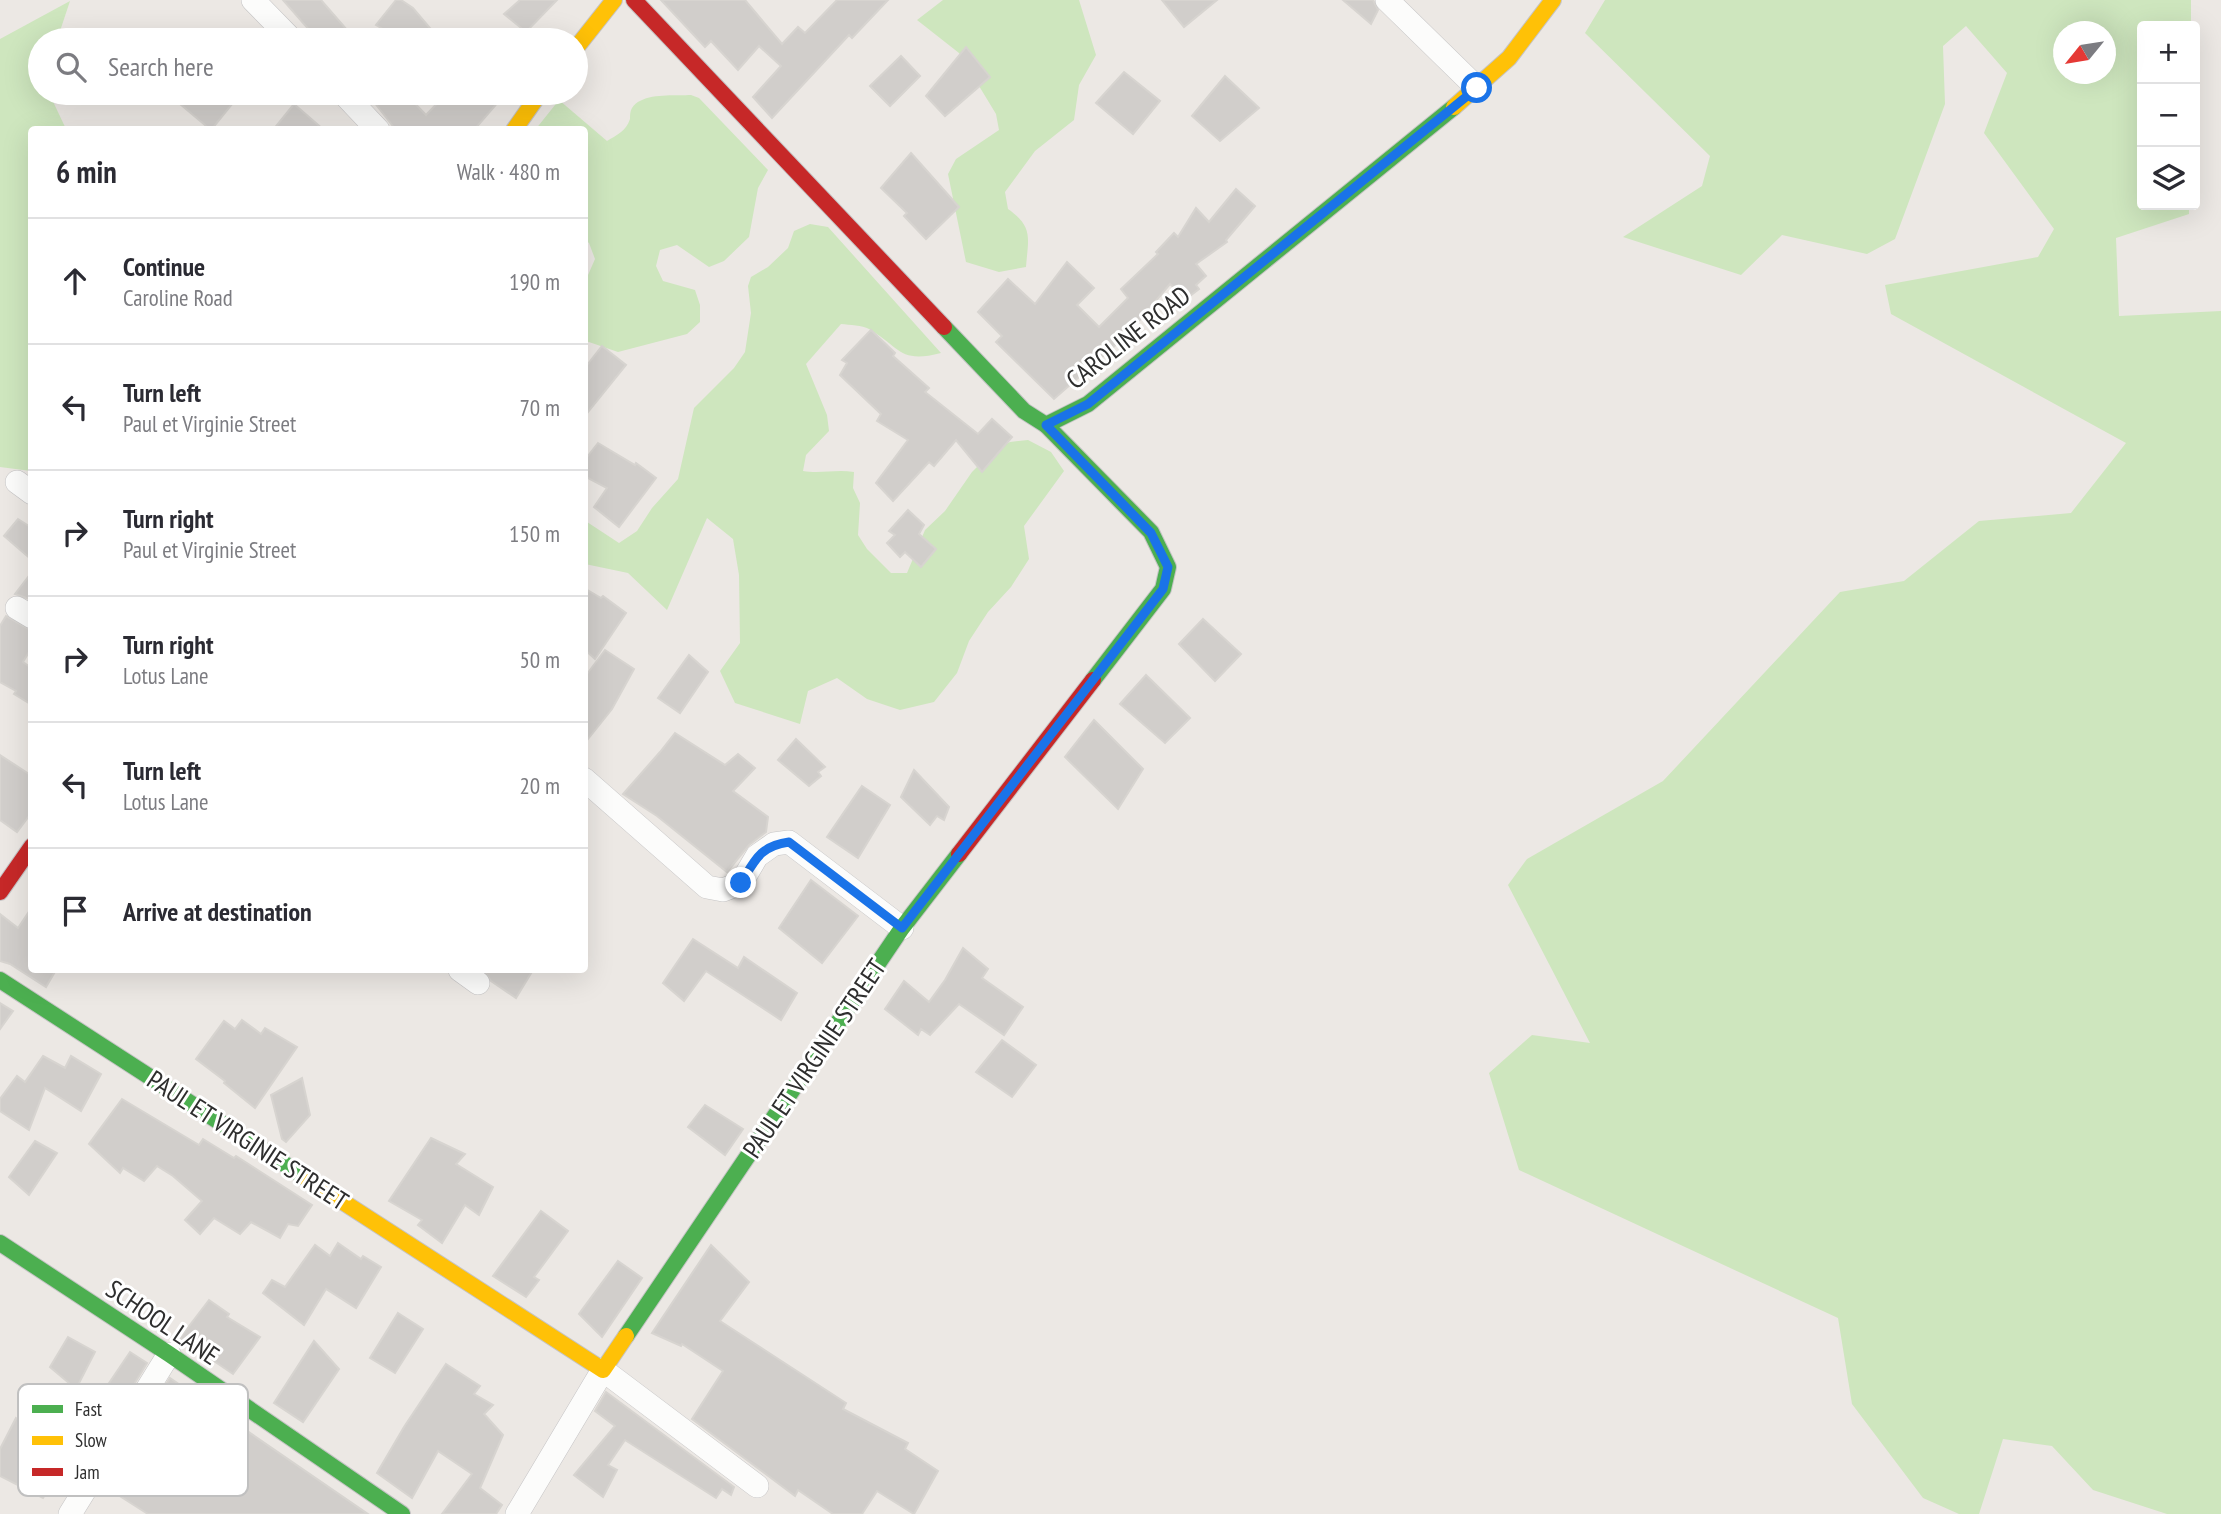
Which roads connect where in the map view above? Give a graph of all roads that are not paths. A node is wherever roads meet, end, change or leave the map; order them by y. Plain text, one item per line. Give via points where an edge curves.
1 (253, 0) edge
2 (614, 0) edge
3 (634, 0) edge
4 (1387, 0) edge
5 (1553, 0) edge
6 (280, 28) edge
7 (588, 33) edge
8 (1477, 88) junction
9 (354, 105) edge
10 (532, 105) edge
11 (374, 126) edge
12 (517, 126) edge
13 (1046, 425) junction
14 (588, 783) edge
15 (28, 852) edge
16 (0, 892) edge
17 (902, 928) junction
18 (0, 980) edge
19 (0, 1243) edge
20 (169, 1354) junction
21 (603, 1370) junction
22 (150, 1384) edge
23 (213, 1384) edge
24 (248, 1408) edge
25 (757, 1486) dead end
26 (81, 1496) edge
27 (70, 1514) edge
28 (402, 1514) edge
29 (517, 1514) edge

1 - 6 street
2 - 7 street
3 - 13 street via 1024,411
4 - 8 street
5 - 8 street, CAROLINE ROAD via 1509,58
8 - 13 street, CAROLINE ROAD via 1088,404
9 - 11 street
10 - 12 street
13 - 17 street, PAUL ET VIRGINIE STREET via 1151,533 1168,567 1163,589
14 - 17 street via 707,887 723,890 741,883 757,856 774,844 789,842
15 - 16 street
17 - 21 street, PAUL ET VIRGINIE STREET
18 - 21 street, PAUL ET VIRGINIE STREET
19 - 20 street, SCHOOL LANE
20 - 22 street
20 - 23 street, SCHOOL LANE
21 - 25 street
21 - 29 street, PAUL ET VIRGINIE STREET
24 - 28 street, SCHOOL LANE
26 - 27 street

